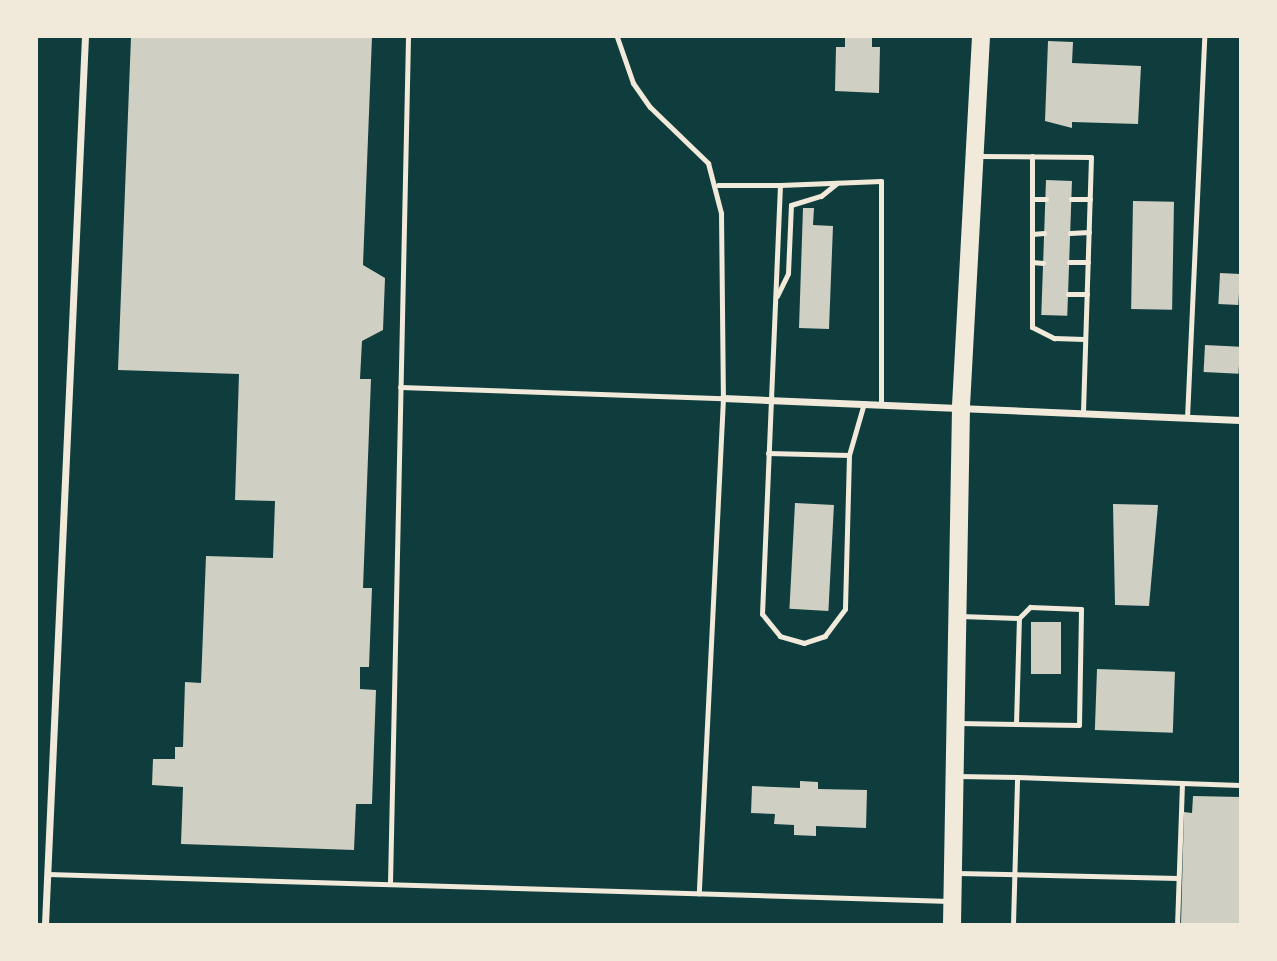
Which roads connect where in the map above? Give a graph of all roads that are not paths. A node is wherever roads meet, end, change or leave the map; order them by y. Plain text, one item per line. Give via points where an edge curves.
1 (85, 37) edge
2 (408, 37) edge
3 (617, 37) edge
4 (981, 37) edge
5 (1204, 37) edge
6 (974, 156) junction
7 (1032, 156) junction
8 (837, 183) junction
9 (718, 185) junction
10 (780, 185) junction
11 (1032, 199) junction
12 (1045, 199) dead end
13 (1071, 199) dead end
14 (1090, 199) junction
15 (1044, 233) dead end
16 (1070, 233) dead end
17 (1089, 233) junction
18 (1032, 234) junction
19 (1032, 262) junction
20 (1069, 262) dead end
21 (1088, 262) junction
22 (1043, 263) dead end
23 (1032, 293) junction
24 (1042, 293) dead end
25 (1068, 294) dead end
26 (1087, 294) junction
27 (775, 300) junction
28 (1084, 340) junction
29 (400, 387) junction
30 (723, 398) junction
31 (771, 400) junction
32 (864, 403) junction
33 (881, 403) junction
34 (961, 406) junction
35 (1083, 412) junction
36 (1187, 418) junction
37 (1240, 420) edge
38 (768, 453) junction
39 (849, 455) junction
40 (957, 616) junction
41 (1019, 618) junction
42 (956, 723) junction
43 (1016, 724) junction
44 (955, 776) junction
45 (1017, 778) junction
46 (1182, 783) junction
47 (1240, 785) edge
48 (954, 873) junction
49 (48, 874) junction
50 (1015, 874) junction
51 (1178, 878) junction
52 (390, 883) junction
53 (699, 893) junction
54 (953, 901) junction
55 (45, 924) edge
56 (953, 924) edge
57 (1013, 924) edge
58 (1177, 924) edge

1 - 49 street via 55,599
2 - 29 lane
3 - 9 lane via 633,83 708,163
4 - 6 highway
5 - 36 lane
6 - 7 lane
6 - 34 highway
7 - 11 lane
7 - 14 lane via 1091,157
8 - 10 lane
8 - 27 lane via 821,196 798,198 791,205 788,272
8 - 33 lane via 881,181
9 - 10 lane
9 - 30 lane
10 - 27 lane
11 - 12 lane
11 - 18 lane
13 - 14 lane
14 - 17 lane
15 - 18 lane
16 - 17 lane
17 - 21 lane
18 - 19 lane
19 - 22 lane
19 - 23 lane
20 - 21 lane
21 - 26 lane
23 - 24 lane
23 - 28 lane via 1032,327 1054,338
25 - 26 lane
26 - 28 lane
27 - 31 lane
28 - 35 lane
29 - 30 lane
29 - 52 lane
30 - 31 street
30 - 53 lane
31 - 32 street
31 - 38 lane
32 - 33 street
32 - 39 lane
33 - 34 street
34 - 35 street
34 - 40 highway
35 - 36 street
36 - 37 street
38 - 39 lane
38 - 39 lane via 762,614 780,636 804,643 825,636 845,609
40 - 41 lane
40 - 42 highway
41 - 43 lane
41 - 43 lane via 1030,607 1081,609 1079,724
42 - 43 lane
42 - 44 highway
44 - 45 lane
44 - 48 highway
45 - 46 lane
45 - 50 lane
46 - 47 lane
46 - 51 lane
48 - 50 lane
48 - 54 highway
49 - 52 lane
49 - 55 street
50 - 51 lane
50 - 57 lane
51 - 58 lane
52 - 53 lane
53 - 54 lane
54 - 56 highway

